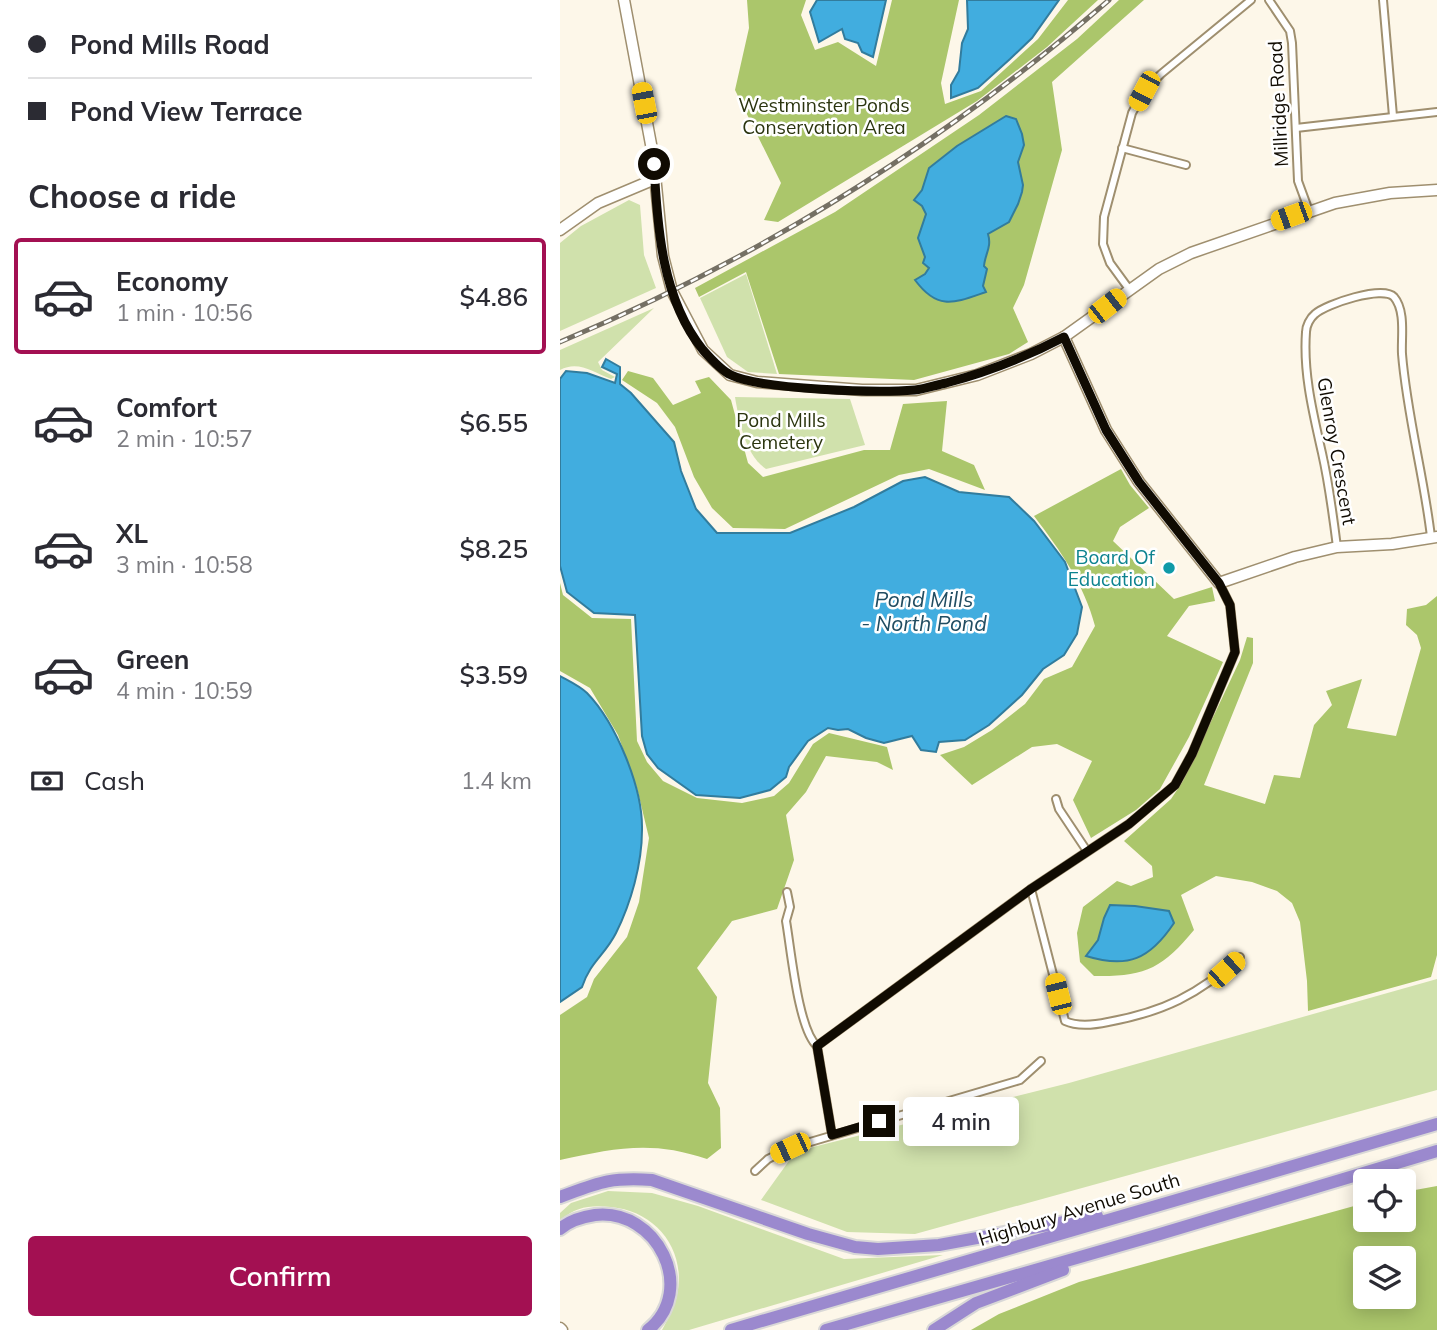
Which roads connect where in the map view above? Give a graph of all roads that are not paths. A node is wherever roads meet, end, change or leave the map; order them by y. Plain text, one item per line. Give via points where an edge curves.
1 (624, 0) edge
2 (1251, 0) edge
3 (1269, 0) edge
4 (1384, 0) edge
5 (1437, 111) edge
6 (1393, 116) junction
7 (1296, 128) junction
8 (1122, 148) junction
9 (1186, 165) dead end
10 (654, 179) junction
11 (1437, 190) edge
12 (1309, 211) junction
13 (560, 230) edge
14 (1129, 289) junction
15 (1064, 337) junction
16 (1434, 537) edge
17 (1337, 547) junction
18 (1219, 583) junction
19 (1056, 799) dead end
20 (1087, 851) junction
21 (1031, 889) junction
22 (787, 892) dead end
23 (1240, 957) dead end
24 (817, 1046) junction
25 (1041, 1061) dead end
26 (1437, 1124) edge
27 (832, 1135) junction
28 (1437, 1151) edge
29 (755, 1171) dead end
30 (573, 1192) junction
31 (560, 1197) edge
32 (560, 1203) edge
33 (1153, 1206) junction
34 (560, 1229) edge
35 (1160, 1234) junction
36 (648, 1330) edge
37 (731, 1330) edge
38 (826, 1330) edge
39 (934, 1330) edge

1 - 10 main road
2 - 8 street via 1144,91
3 - 7 street, Millridge Road via 1290,31
4 - 6 street
5 - 6 street
6 - 7 street
7 - 12 street, Millridge Road via 1298,181
8 - 9 street
8 - 14 street via 1104,217 1103,244
10 - 13 main road via 598,203
10 - 15 main road via 672,291 703,350 730,375 803,387 916,390 977,375
11 - 12 main road via 1363,197
12 - 14 main road via 1191,253
14 - 15 main road
15 - 18 main road via 1106,430 1139,482
16 - 17 main road
16 - 17 street, Glenroy Crescent via 1405,386 1401,314 1394,298 1384,292 1371,293 1324,307 1306,329 1310,403
17 - 18 main road
18 - 20 street via 1230,605 1235,652 1192,754 1175,785 1129,824
19 - 20 street
20 - 21 street
21 - 23 street via 1065,1021 1073,1025 1139,1017 1169,1006
21 - 24 street
22 - 24 street via 786,922 804,1024
24 - 27 street
25 - 27 street via 1020,1080
26 - 33 highway, Highbury Avenue South
27 - 29 street via 790,1148
28 - 35 highway
30 - 31 highway
30 - 32 highway
30 - 33 highway via 599,1182 652,1180 808,1234 878,1249 939,1245
33 - 37 highway, Highbury Avenue South
34 - 36 highway via 574,1220 604,1214 621,1216 649,1233 668,1268 671,1290
35 - 38 highway
35 - 39 highway via 1001,1292

